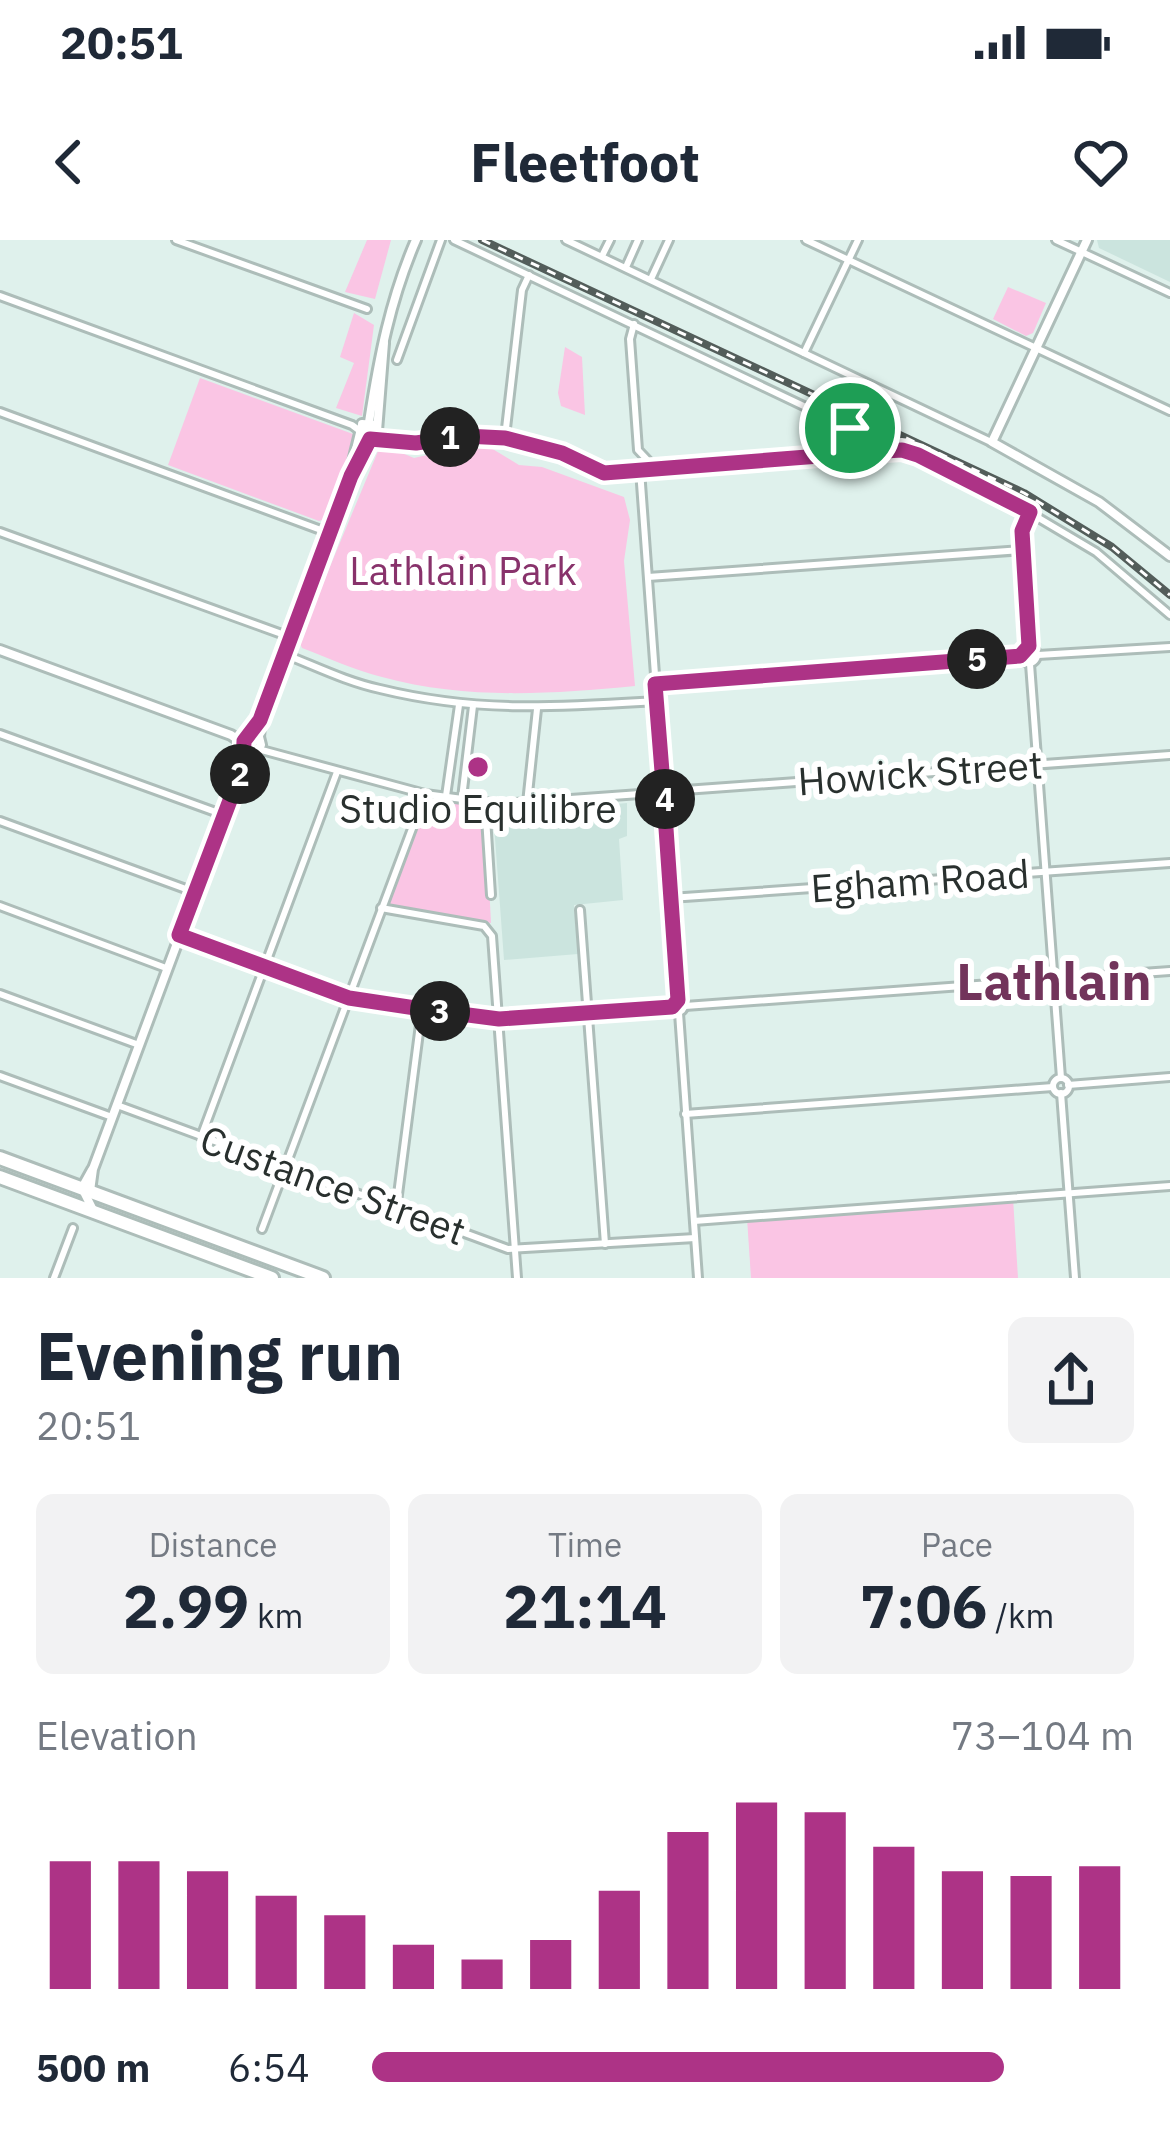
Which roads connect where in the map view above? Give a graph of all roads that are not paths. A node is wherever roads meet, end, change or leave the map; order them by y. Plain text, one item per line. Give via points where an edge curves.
1 (176, 240) edge
2 (416, 240) edge
3 (441, 240) edge
4 (454, 240) edge
5 (566, 240) edge
6 (610, 240) edge
7 (638, 240) edge
8 (669, 240) edge
9 (806, 240) edge
10 (859, 240) edge
11 (1056, 240) edge
12 (1087, 240) edge
13 (1082, 252) junction
14 (602, 256) junction
15 (849, 260) junction
16 (626, 267) junction
17 (529, 275) junction
18 (651, 279) junction
19 (1170, 293) edge
20 (1, 296) edge
21 (367, 309) dead end
22 (634, 323) junction
23 (384, 335) junction
24 (402, 345) junction
25 (1037, 349) junction
26 (384, 351) junction
27 (804, 353) junction
28 (397, 360) dead end
29 (1170, 411) edge
30 (0, 412) edge
31 (367, 429) junction
32 (505, 438) junction
33 (992, 442) junction
34 (863, 453) junction
35 (656, 469) junction
36 (640, 470) junction
37 (1030, 512) junction
38 (0, 532) edge
39 (329, 533) junction
40 (1023, 550) junction
41 (1168, 551) edge
42 (647, 577) junction
43 (1170, 615) edge
44 (290, 637) junction
45 (1029, 646) junction
46 (1170, 646) edge
47 (0, 650) edge
48 (284, 654) junction
49 (1038, 655) junction
50 (1020, 656) junction
51 (1030, 664) junction
52 (655, 684) junction
53 (656, 700) junction
54 (460, 705) junction
55 (473, 706) junction
56 (537, 710) junction
57 (457, 724) junction
58 (470, 725) junction
59 (0, 734) edge
60 (252, 742) junction
61 (1170, 755) edge
62 (1037, 765) junction
63 (337, 772) junction
64 (449, 778) junction
65 (464, 782) junction
66 (663, 784) junction
67 (670, 791) junction
68 (654, 793) junction
69 (425, 794) junction
70 (446, 796) junction
71 (461, 798) junction
72 (664, 800) junction
73 (485, 802) junction
74 (527, 803) junction
75 (224, 815) junction
76 (0, 820) edge
77 (1170, 862) edge
78 (1045, 872) junction
79 (194, 892) junction
80 (491, 895) dead end
81 (670, 898) junction
82 (0, 906) edge
83 (381, 908) junction
84 (580, 910) dead end
85 (179, 935) junction
86 (266, 966) junction
87 (166, 968) junction
88 (1170, 971) edge
89 (1053, 979) junction
90 (0, 994) edge
91 (349, 998) junction
92 (678, 1006) junction
93 (422, 1009) junction
94 (586, 1013) junction
95 (499, 1019) junction
96 (139, 1045) junction
97 (0, 1076) edge
98 (1170, 1077) edge
99 (1061, 1078) junction
100 (1068, 1085) junction
101 (1053, 1087) junction
102 (1061, 1093) junction
103 (117, 1105) junction
104 (685, 1114) junction
105 (112, 1117) junction
106 (201, 1136) junction
107 (0, 1158) edge
108 (285, 1168) junction
109 (0, 1177) edge
110 (1170, 1186) edge
111 (86, 1189) junction
112 (1068, 1194) junction
113 (396, 1210) junction
114 (98, 1212) junction
115 (694, 1221) junction
116 (73, 1228) dead end
117 (262, 1229) dead end
118 (695, 1238) junction
119 (605, 1244) junction
120 (515, 1251) junction
121 (54, 1278) edge
122 (272, 1278) edge
123 (323, 1278) edge
124 (517, 1278) edge
125 (698, 1278) edge
126 (1075, 1278) edge

1 - 21 street
2 - 23 main road
3 - 24 street
4 - 17 street
5 - 14 street
6 - 14 street
7 - 16 street
8 - 18 street
9 - 15 street
10 - 15 street
11 - 13 street
12 - 13 main road
13 - 19 street
13 - 25 main road
14 - 16 street
15 - 25 street
15 - 27 street
16 - 18 street
17 - 22 street
17 - 32 street
18 - 27 street
20 - 31 street
22 - 34 street via 837,422 856,433
22 - 35 street via 638,450
23 - 26 main road
23 - 31 main road
24 - 26 street
24 - 28 street
25 - 29 street
25 - 33 main road
26 - 31 main road
27 - 33 street
30 - 39 street
31 - 32 street via 416,443
31 - 39 main road
32 - 36 street via 604,473
33 - 41 main road
34 - 35 street
34 - 37 street via 918,455
35 - 36 street
36 - 42 street
37 - 40 street
37 - 43 street via 1096,552
38 - 44 street
39 - 44 main road
40 - 42 street
40 - 45 street
42 - 52 street
44 - 48 main road
45 - 49 street
45 - 50 street
46 - 49 street
47 - 60 main road
48 - 54 street via 375,688
48 - 60 main road
49 - 51 street
50 - 51 street
50 - 52 street
51 - 62 street
52 - 53 street
53 - 56 street
53 - 66 street
54 - 55 street
54 - 57 street
55 - 56 street
55 - 58 street
56 - 74 street
57 - 58 street
57 - 64 street
58 - 65 street
59 - 75 street
60 - 63 street
60 - 75 main road
61 - 62 street, Howick Street
62 - 67 street, Howick Street
62 - 78 street
63 - 69 street
63 - 86 street
64 - 65 street
64 - 70 street
65 - 71 street
66 - 67 street
66 - 68 street
67 - 72 street
68 - 72 street
68 - 74 street
69 - 70 street
69 - 83 street
70 - 71 street
71 - 73 street
72 - 81 street
73 - 74 street
73 - 80 street
75 - 79 main road
76 - 79 street
77 - 78 street, Egham Road
78 - 81 street, Egham Road
78 - 89 street
79 - 85 main road
81 - 92 street
82 - 87 street
83 - 91 street
83 - 95 street via 489,929
84 - 94 street
85 - 86 street
85 - 87 main road
86 - 91 street
86 - 106 street
87 - 96 main road
88 - 89 street
89 - 92 street
89 - 99 street
90 - 96 street
91 - 93 street
91 - 108 street
92 - 94 street
92 - 104 street
93 - 95 street
93 - 113 street
94 - 95 street
94 - 119 street
95 - 120 street
96 - 103 main road
97 - 105 street
98 - 100 street
99 - 100 street
99 - 101 street
100 - 102 street
101 - 102 street
101 - 104 street
102 - 112 street
103 - 105 main road
103 - 106 street, Custance Street
104 - 115 street
105 - 111 main road
106 - 108 street, Custance Street
107 - 111 highway
108 - 113 street, Custance Street
108 - 117 street
109 - 114 highway
110 - 112 street
111 - 114 main road via 86,1202
111 - 123 highway
112 - 115 street
112 - 126 street
113 - 120 street, Custance Street
114 - 122 highway
115 - 118 street
116 - 121 street
118 - 119 street, Custance Street
118 - 125 street
119 - 120 street, Custance Street
120 - 124 street

